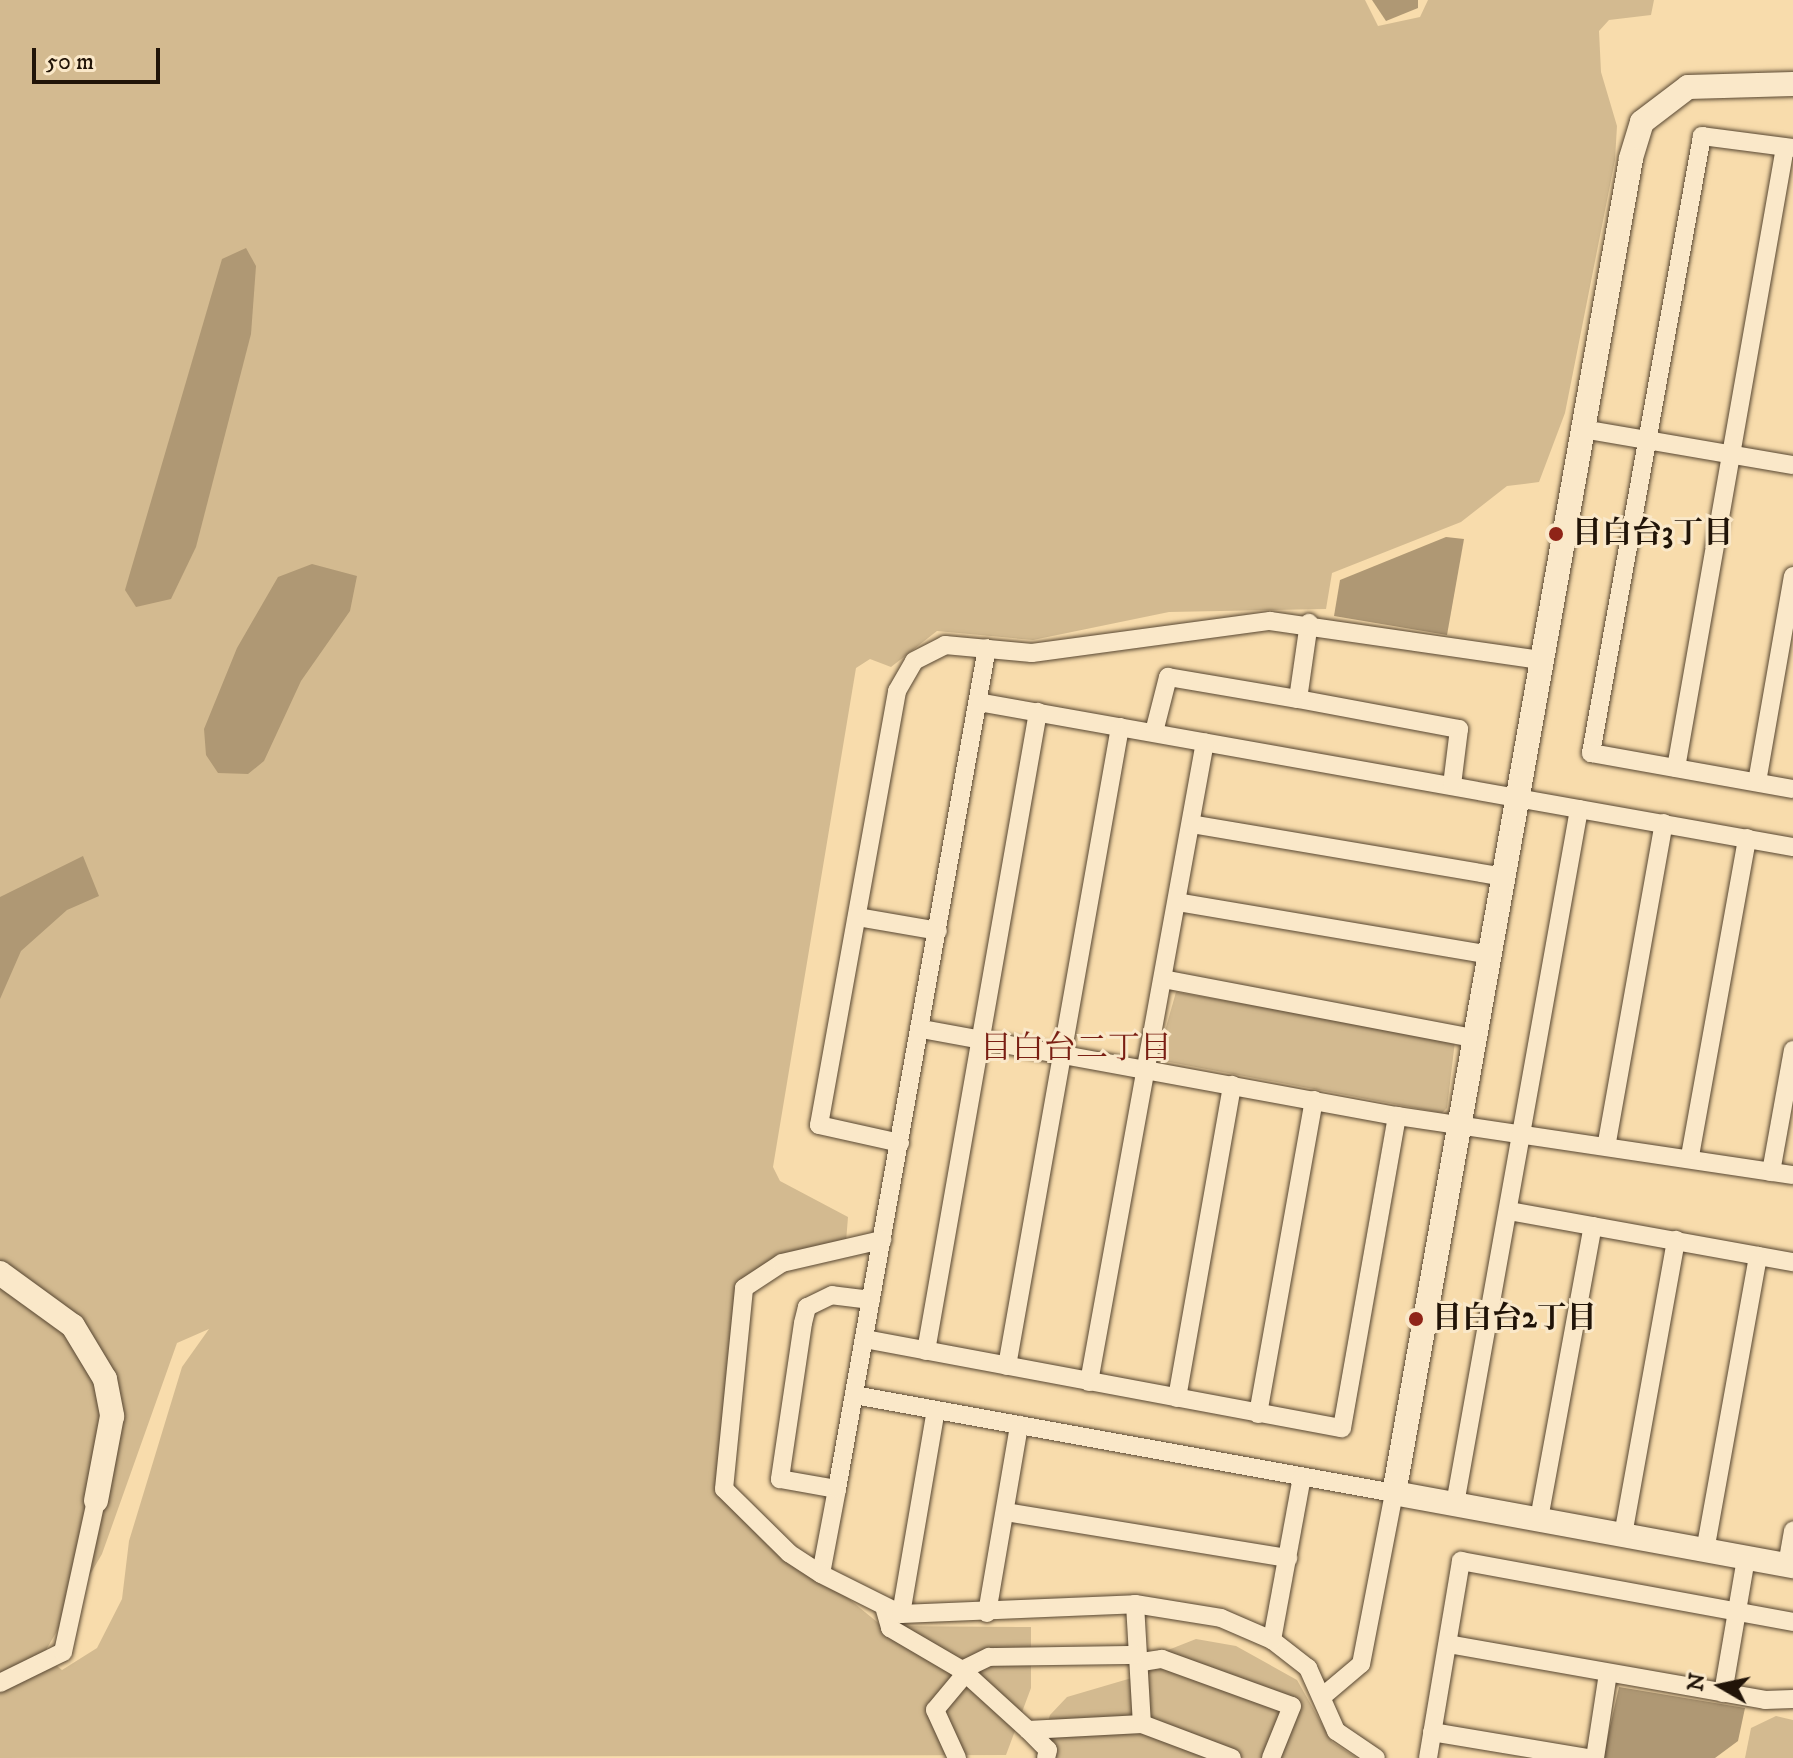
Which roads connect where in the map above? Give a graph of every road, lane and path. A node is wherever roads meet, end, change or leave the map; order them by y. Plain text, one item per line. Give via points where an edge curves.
1 (1793, 84) edge
2 (1789, 147) edge
3 (1582, 429) junction
4 (1649, 440) junction
5 (1730, 454) junction
6 (1793, 465) edge
7 (1793, 576) edge
8 (1309, 623) junction
9 (987, 648) junction
10 (1542, 660) junction
11 (1298, 699) junction
12 (978, 702) junction
13 (1038, 712) junction
14 (1120, 727) junction
15 (1154, 732) junction
16 (1205, 742) junction
17 (1676, 768) junction
18 (1757, 782) junction
19 (1452, 785) junction
20 (1793, 789) edge
21 (1519, 797) junction
22 (1579, 809) junction
23 (1664, 823) junction
24 (1191, 824) junction
25 (1747, 838) junction
26 (1793, 847) edge
27 (1504, 877) junction
28 (1177, 902) junction
29 (857, 917) junction
30 (938, 931) junction
31 (1492, 955) junction
32 (1163, 979) junction
33 (922, 1029) junction
34 (983, 1039) junction
35 (1477, 1039) junction
36 (1793, 1050) edge
37 (1063, 1053) junction
38 (1148, 1067) junction
39 (1232, 1085) junction
40 (1314, 1100) junction
41 (1397, 1116) junction
42 (1461, 1125) junction
43 (1523, 1137) junction
44 (1607, 1142) junction
45 (900, 1143) junction
46 (1690, 1156) junction
47 (1771, 1172) junction
48 (1793, 1175) edge
49 (1509, 1211) junction
50 (1593, 1226) junction
51 (882, 1240) junction
52 (1676, 1240) junction
53 (1758, 1256) junction
54 (1793, 1262) edge
55 (0, 1273) edge
56 (871, 1300) junction
57 (865, 1339) junction
58 (926, 1351) junction
59 (1007, 1366) junction
60 (1089, 1382) junction
61 (854, 1395) junction
62 (1177, 1398) junction
63 (936, 1410) junction
64 (1258, 1414) junction
65 (1019, 1425) junction
66 (1302, 1477) junction
67 (837, 1489) junction
68 (1394, 1493) junction
69 (96, 1501) joint
70 (1455, 1504) junction
71 (1006, 1512) junction
72 (1539, 1519) junction
73 (1793, 1531) edge
74 (1623, 1535) junction
75 (1705, 1551) junction
76 (1288, 1558) junction
77 (1746, 1558) junction
78 (1790, 1565) edge
79 (821, 1574) junction
80 (1135, 1604) junction
81 (893, 1612) junction
82 (1736, 1612) junction
83 (987, 1613) junction
84 (1793, 1622) edge
85 (1272, 1640) junction
86 (1448, 1644) junction
87 (1139, 1659) junction
88 (964, 1672) junction
89 (1608, 1673) junction
90 (0, 1683) edge
91 (1723, 1693) junction
92 (1322, 1697) junction
93 (1793, 1699) edge
94 (1142, 1724) junction
95 (1028, 1730) junction
96 (1432, 1732) junction
97 (957, 1758) edge
98 (1046, 1758) edge
99 (1232, 1758) edge
100 (1271, 1758) edge
101 (1376, 1758) edge
102 (1428, 1758) edge
103 (1587, 1758) edge
104 (1595, 1758) edge

1 - 3 street via 1688,87 1642,122
2 - 4 street via 1702,136
2 - 5 street
3 - 4 street
3 - 10 street
4 - 5 street
4 - 17 street via 1591,753
5 - 6 street
5 - 17 street
7 - 18 street
8 - 9 street via 1145,633 1046,652
8 - 10 street
8 - 11 street
9 - 12 street
9 - 29 street via 945,645 903,672
10 - 21 street
11 - 15 street via 1168,677
11 - 19 street via 1459,729
12 - 13 street
12 - 30 street
13 - 14 street
13 - 34 street
14 - 15 street
14 - 37 street
15 - 16 street
16 - 19 street
16 - 24 street
17 - 18 street
18 - 20 street
19 - 21 street
21 - 22 street
21 - 27 street
22 - 23 street
22 - 43 street
23 - 25 street
23 - 44 street
24 - 27 street
24 - 28 street
25 - 26 street
25 - 46 street
27 - 31 street
28 - 31 street
28 - 32 street
29 - 30 street
29 - 45 street via 819,1125
30 - 33 street
31 - 35 street
32 - 35 street
32 - 38 street
33 - 34 street
33 - 45 street
34 - 37 street
34 - 58 street
35 - 42 street
36 - 47 street
37 - 38 street
37 - 59 street
38 - 39 street
38 - 60 street
39 - 40 street
39 - 62 street
40 - 41 street
40 - 64 street
41 - 42 street
41 - 64 street via 1342,1428
42 - 43 street
42 - 68 street
43 - 44 street
43 - 49 street
44 - 46 street
45 - 51 street
46 - 47 street
47 - 48 street
49 - 50 street
49 - 70 street
50 - 52 street
50 - 72 street
51 - 56 street
51 - 79 street via 782,1263 744,1288 724,1489 789,1553
52 - 53 street
52 - 74 street
53 - 54 street
53 - 75 street
55 - 69 street via 73,1326 105,1379 112,1416
56 - 57 street
56 - 67 street via 832,1295 807,1307 803,1323 780,1479
57 - 58 street
57 - 61 street
58 - 59 street
59 - 60 street
60 - 62 street
61 - 63 street
61 - 67 street
62 - 64 street
63 - 65 street
63 - 81 street
65 - 66 street
65 - 71 street
66 - 68 street
66 - 76 street
67 - 79 street
68 - 70 street
68 - 92 street via 1361,1664
69 - 90 street via 63,1652
70 - 72 street
71 - 76 street
71 - 83 street
72 - 74 street
73 - 78 street
74 - 75 street
75 - 77 street
76 - 85 street
77 - 78 street
77 - 82 street
79 - 81 street
80 - 83 street
80 - 85 street via 1221,1618
80 - 87 street
81 - 83 street
81 - 88 street via 890,1628
82 - 84 street
82 - 86 street via 1461,1561
82 - 91 street
85 - 92 street via 1308,1668
86 - 89 street
86 - 96 street
87 - 88 street via 989,1657
87 - 94 street
87 - 100 street via 1162,1659 1292,1706
88 - 95 street
88 - 97 street via 935,1710
89 - 91 street
89 - 104 street
91 - 93 street
92 - 101 street via 1336,1731
94 - 95 street
94 - 99 street
95 - 98 street via 1048,1750
96 - 102 street
96 - 103 street

